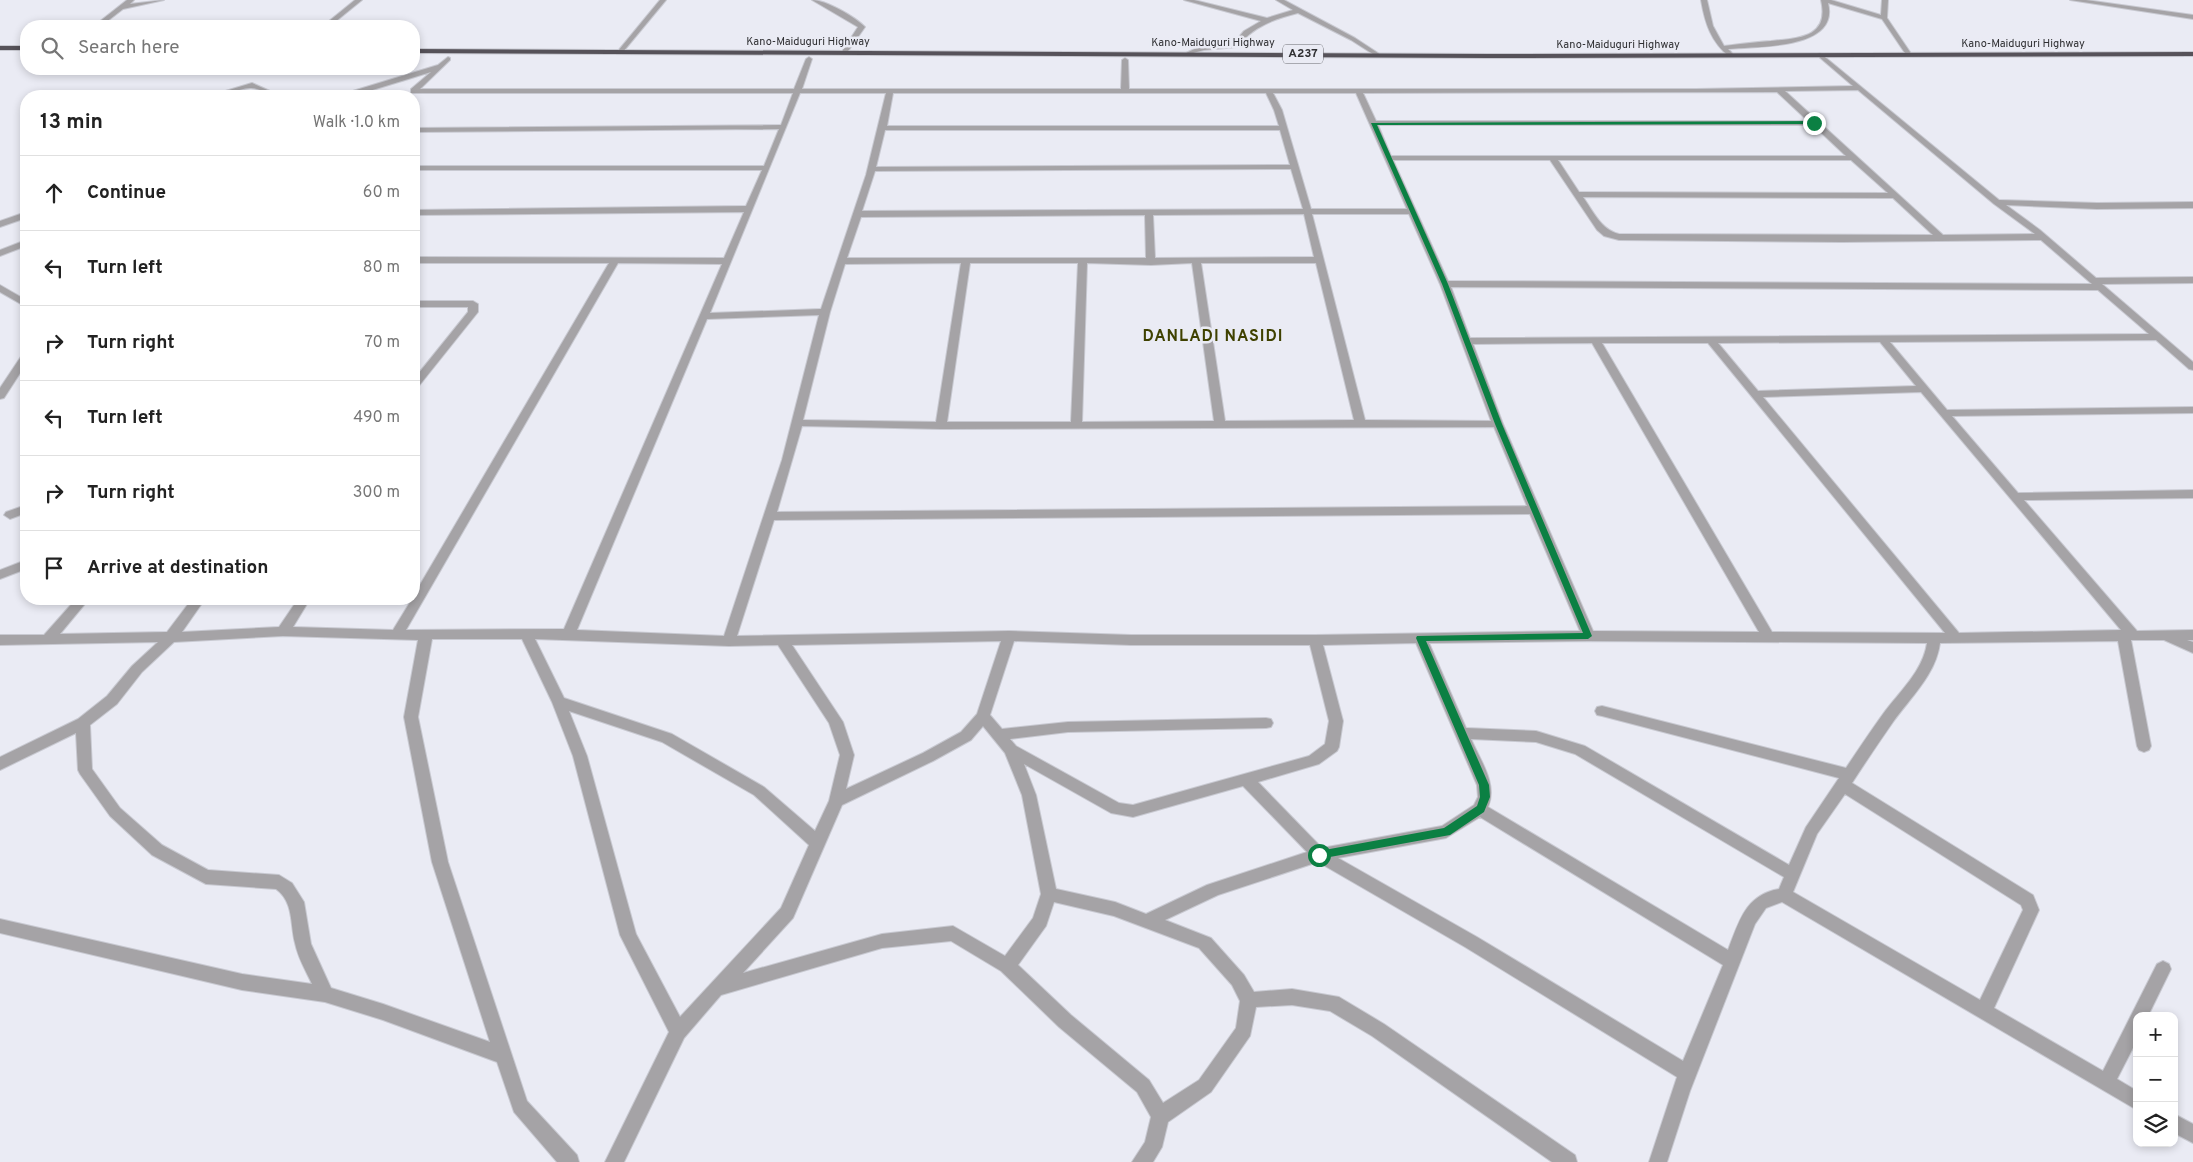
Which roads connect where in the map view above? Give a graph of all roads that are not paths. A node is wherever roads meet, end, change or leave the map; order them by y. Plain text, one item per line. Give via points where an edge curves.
1 (131, 0) edge
2 (162, 0) edge
3 (359, 0) edge
4 (663, 0) edge
5 (815, 0) edge
6 (1187, 0) edge
7 (1279, 0) edge
8 (1704, 0) edge
9 (1824, 0) edge
10 (1885, 0) edge
11 (2073, 0) edge
12 (2124, 0) edge
13 (123, 8) junction
14 (1297, 11) junction
15 (2163, 12) junction
16 (2191, 15) edge
17 (1884, 18) junction
18 (106, 20) edge
19 (334, 20) edge
20 (1266, 20) junction
21 (0, 48) edge
22 (20, 48) edge
23 (1722, 48) junction
24 (420, 51) edge
25 (620, 52) junction
26 (844, 53) junction
27 (1188, 54) junction
28 (2193, 54) edge
29 (1378, 55) junction
30 (1820, 55) junction
31 (1909, 55) junction
32 (0, 56) edge
33 (20, 56) edge
34 (1732, 56) junction
35 (420, 58) edge
36 (448, 58) junction
37 (809, 59) junction
38 (1125, 60) junction
39 (2193, 61) edge
40 (1827, 62) junction
41 (439, 67) junction
42 (420, 73) edge
43 (413, 75) edge
44 (1859, 88) junction
45 (235, 90) edge
46 (263, 90) edge
47 (365, 90) edge
48 (415, 90) edge
49 (1126, 90) junction
50 (1268, 90) junction
51 (1358, 90) junction
52 (1779, 90) junction
53 (890, 91) junction
54 (796, 92) junction
55 (420, 94) edge
56 (1374, 123) junction
57 (1814, 123) junction
58 (784, 128) junction
59 (884, 128) junction
60 (1284, 128) junction
61 (420, 130) edge
62 (1390, 158) junction
63 (1854, 158) junction
64 (1553, 159) junction
65 (1293, 167) junction
66 (420, 168) edge
67 (766, 168) junction
68 (872, 169) junction
69 (1577, 194) junction
70 (1894, 196) junction
71 (1997, 202) junction
72 (2193, 205) edge
73 (748, 209) junction
74 (1307, 210) junction
75 (1149, 211) junction
76 (1413, 211) junction
77 (420, 212) edge
78 (856, 214) junction
79 (20, 217) edge
80 (0, 224) edge
81 (1940, 237) junction
82 (2043, 237) junction
83 (20, 245) edge
84 (0, 252) edge
85 (420, 260) edge
86 (614, 260) junction
87 (1318, 260) junction
88 (728, 261) junction
89 (841, 261) junction
90 (1083, 261) junction
91 (1196, 261) junction
92 (966, 262) junction
93 (1151, 262) junction
94 (2193, 280) edge
95 (1445, 284) junction
96 (2097, 284) junction
97 (0, 289) edge
98 (20, 293) edge
99 (15, 295) junction
100 (20, 299) edge
101 (420, 304) edge
102 (825, 312) junction
103 (704, 316) junction
104 (2159, 337) junction
105 (1595, 340) junction
106 (1884, 340) junction
107 (1467, 341) junction
108 (1712, 341) junction
109 (20, 366) edge
110 (2193, 367) edge
111 (420, 378) edge
112 (1924, 390) junction
113 (1754, 394) junction
114 (0, 396) edge
115 (2193, 410) edge
116 (1944, 413) junction
117 (1220, 423) junction
118 (1360, 423) junction
119 (797, 424) junction
120 (1498, 424) junction
121 (941, 426) junction
122 (1076, 426) junction
123 (2193, 494) edge
124 (2015, 497) junction
125 (1535, 510) junction
126 (20, 511) edge
127 (10, 515) dead end
128 (771, 516) junction
129 (20, 567) edge
130 (0, 575) edge
131 (420, 594) edge
132 (78, 605) edge
133 (195, 605) edge
134 (300, 605) edge
135 (414, 605) edge
136 (283, 631) junction
137 (397, 634) junction
138 (426, 634) junction
139 (570, 634) junction
140 (2127, 634) junction
141 (2162, 634) junction
142 (526, 635) junction
143 (2193, 635) edge
144 (1010, 636) junction
145 (1588, 636) junction
146 (1768, 636) junction
147 (1934, 637) junction
148 (170, 638) junction
149 (1420, 638) junction
150 (1956, 638) junction
151 (781, 639) junction
152 (0, 640) edge
153 (48, 640) junction
154 (1315, 640) junction
155 (729, 641) junction
156 (2193, 648) edge
157 (559, 702) junction
158 (1602, 711) dead end
159 (982, 716) junction
160 (83, 723) junction
161 (1266, 723) dead end
162 (1462, 734) junction
163 (999, 735) junction
164 (2144, 746) dead end
165 (1011, 750) junction
166 (0, 764) edge
167 (1246, 779) junction
168 (1846, 780) junction
169 (836, 801) junction
170 (1480, 809) junction
171 (817, 842) junction
172 (1319, 855) junction
173 (1793, 875) junction
174 (1049, 894) junction
175 (1784, 895) junction
176 (1147, 921) junction
177 (0, 926) edge
178 (1733, 962) junction
179 (1006, 966) junction
180 (2163, 968) dead end
181 (715, 989) junction
182 (325, 994) junction
183 (1249, 1000) junction
184 (1984, 1011) junction
185 (2142, 1012) edge
186 (2133, 1029) edge
187 (678, 1032) junction
188 (502, 1055) junction
189 (1687, 1073) junction
190 (2106, 1083) junction
191 (2133, 1099) edge
192 (1160, 1116) junction
193 (2178, 1125) edge
194 (2193, 1134) edge
195 (570, 1162) edge
196 (614, 1162) edge
197 (1141, 1162) edge
198 (1568, 1162) edge
199 (1658, 1162) edge

1 - 13 street
2 - 13 street
3 - 19 street
4 - 25 street
5 - 26 street via 862,27
6 - 20 street
7 - 14 street
8 - 23 street via 1712,35
9 - 17 street
9 - 23 street via 1827,9 1825,24 1819,33 1807,38
10 - 17 street
11 - 15 street
12 - 15 street
13 - 18 street
14 - 20 street
14 - 29 street
15 - 16 street
17 - 31 street
20 - 27 street via 1235,46 1194,49
21 - 22 highway
23 - 34 street
24 - 25 highway, Kano-Maiduguri Highway / A237
25 - 26 highway, Kano-Maiduguri Highway / A237
26 - 27 highway, Kano-Maiduguri Highway / A237
27 - 29 highway, Kano-Maiduguri Highway / A237
28 - 31 highway, Kano-Maiduguri Highway / A237
29 - 34 highway, Kano-Maiduguri Highway / A237
30 - 31 highway, Kano-Maiduguri Highway / A237
30 - 34 highway, Kano-Maiduguri Highway / A237
30 - 40 street
32 - 33 highway
35 - 36 highway, Kano-Maiduguri Highway / A237
36 - 37 highway, Kano-Maiduguri Highway / A237
36 - 41 street
37 - 38 highway, Kano-Maiduguri Highway / A237
37 - 54 street
38 - 40 highway, Kano-Maiduguri Highway / A237
38 - 49 street
39 - 40 highway, Kano-Maiduguri Highway / A237
40 - 44 street
41 - 42 street
41 - 48 street
43 - 47 street
44 - 52 street
44 - 71 street
45 - 46 street via 252,85
49 - 50 street
49 - 53 street
50 - 51 street
50 - 60 street
51 - 52 street
51 - 56 street
52 - 57 street
53 - 54 street
53 - 59 street
54 - 55 street
54 - 58 street
56 - 57 street
56 - 62 street
57 - 63 street
58 - 61 street
58 - 67 street
59 - 60 street
59 - 68 street
60 - 65 street
62 - 64 street
62 - 76 street
63 - 64 street
63 - 70 street
64 - 69 street
65 - 68 street
65 - 74 street
66 - 67 street
67 - 73 street
68 - 78 street
69 - 70 street
69 - 81 street via 1600,228 1606,234 1619,237
70 - 81 street
71 - 72 street
71 - 82 street
73 - 77 street
73 - 88 street
74 - 75 street
74 - 76 street
74 - 87 street
75 - 78 street
75 - 93 street
76 - 95 street
78 - 89 street
79 - 80 street
81 - 82 street
82 - 96 street
83 - 84 street
85 - 86 street
86 - 88 street
86 - 131 street
87 - 91 street
87 - 118 street
88 - 103 street
89 - 92 street
89 - 102 street
90 - 92 street
90 - 93 street
90 - 122 street
91 - 93 street
91 - 117 street
92 - 121 street
94 - 96 street
95 - 96 street
95 - 107 street
96 - 104 street
97 - 99 street
98 - 99 street
99 - 100 street
101 - 111 street via 473,304 474,312
102 - 103 street
102 - 119 street
103 - 139 street
104 - 106 street
104 - 110 street
105 - 107 street
105 - 108 street
105 - 146 street
106 - 108 street
106 - 112 street
107 - 120 street
108 - 113 street
109 - 114 street
112 - 113 street
112 - 116 street
113 - 150 street
115 - 116 street
116 - 124 street
117 - 118 street
117 - 122 street
118 - 120 street
119 - 121 street
119 - 128 street
120 - 125 street
121 - 122 street
123 - 124 street
124 - 140 street
125 - 128 street
125 - 145 street
126 - 127 street
128 - 155 street
129 - 130 street
132 - 153 street
133 - 148 street
134 - 136 street
135 - 137 street
136 - 137 street
136 - 148 street
137 - 138 street
138 - 142 street
138 - 188 street via 411,717 440,862
139 - 142 street
139 - 155 street
140 - 141 street
140 - 150 street
140 - 164 street
141 - 143 street
141 - 156 street
142 - 157 street
144 - 151 street
144 - 154 street
144 - 159 street
145 - 146 street
145 - 149 street
146 - 147 street
147 - 150 street
147 - 168 street via 1925,670
148 - 153 street
148 - 160 street via 136,669 112,700
149 - 154 street
149 - 162 street
151 - 155 street
151 - 169 street via 836,722 847,755
152 - 153 street
154 - 167 street via 1336,721 1332,747 1314,760
157 - 171 street via 667,738 759,791
157 - 187 street via 580,756 628,935
158 - 168 street
159 - 163 street
159 - 169 street via 966,736
160 - 166 street
160 - 182 street via 84,770 116,812 157,850 206,877 270,881 288,887 298,906 303,944
161 - 163 street via 1068,727
162 - 170 street via 1484,785 1485,797
162 - 173 street via 1557,739
163 - 165 street
165 - 167 street via 1116,809 1133,811
165 - 174 street via 1028,795
167 - 172 street
168 - 173 street via 1811,831
168 - 184 street via 2027,900 2031,910
169 - 171 street
170 - 172 street via 1446,832
170 - 178 street
171 - 181 street via 787,912
172 - 176 street via 1213,890
172 - 189 street via 1471,942
173 - 175 street
174 - 176 street via 1115,909
174 - 179 street via 1040,921
175 - 178 street via 1769,897 1755,909
175 - 184 street
176 - 183 street via 1205,943 1238,980
177 - 182 street via 242,982
178 - 189 street
179 - 181 street via 953,933 882,941
179 - 192 street via 1143,1086
180 - 185 street
181 - 187 street
182 - 188 street
183 - 192 street via 1244,1030 1204,1086
183 - 198 street via 1292,997 1333,1003 1378,1030
184 - 190 street
186 - 190 street
187 - 196 street
188 - 195 street via 520,1106
189 - 199 street
190 - 191 street
192 - 197 street via 1153,1147
193 - 194 street

